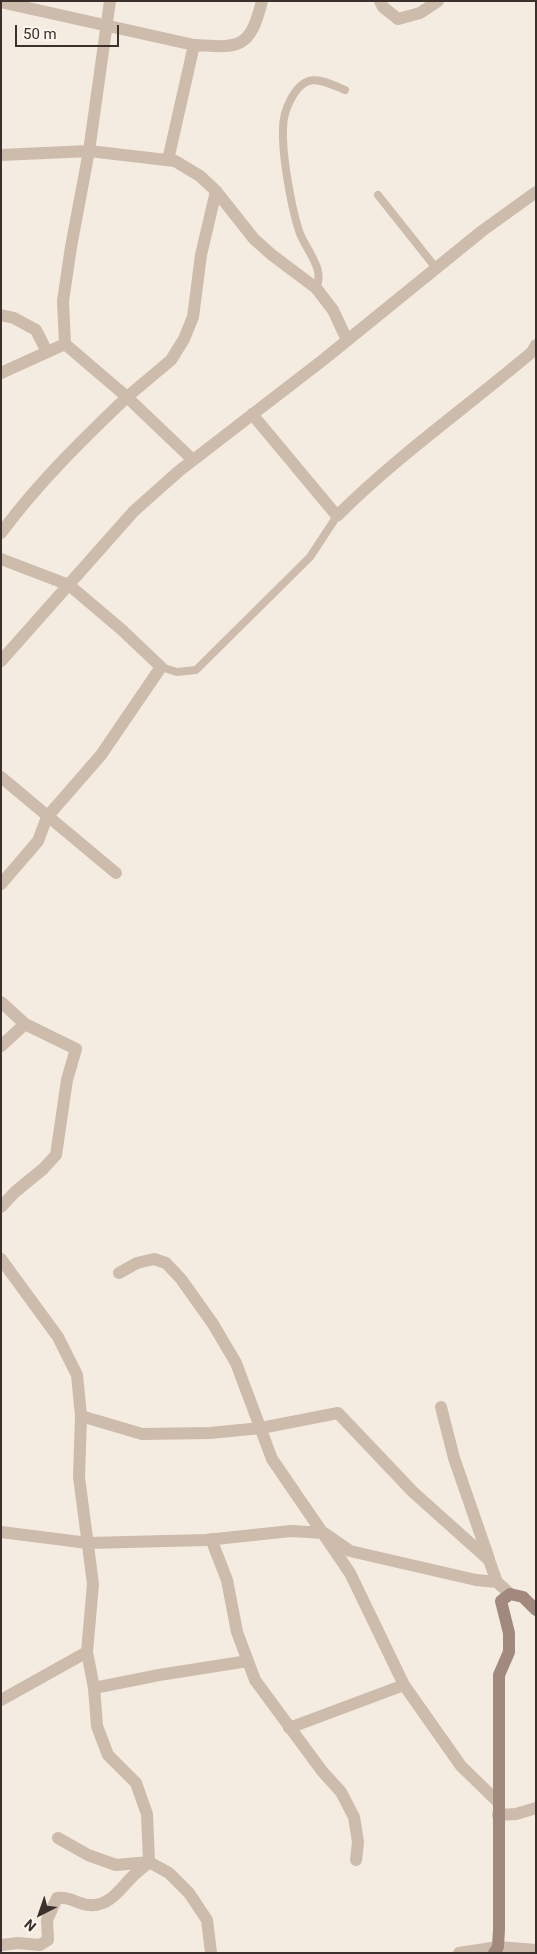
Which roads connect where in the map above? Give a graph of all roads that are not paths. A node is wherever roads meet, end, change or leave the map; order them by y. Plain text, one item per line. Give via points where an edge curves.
1 (110, 1) edge
2 (262, 1) edge
3 (380, 1) edge
4 (438, 1) edge
5 (1, 2) edge
6 (107, 25) junction
7 (194, 46) junction
8 (345, 90) dead end
9 (89, 151) junction
10 (1, 155) edge
11 (168, 160) junction
12 (216, 191) junction
13 (536, 192) edge
14 (378, 195) dead end
15 (436, 268) junction
16 (316, 288) junction
17 (1, 314) edge
18 (347, 340) junction
19 (65, 344) junction
20 (536, 346) edge
21 (48, 352) junction
22 (1, 373) edge
23 (127, 397) junction
24 (252, 414) junction
25 (193, 460) junction
26 (337, 516) junction
27 (1, 533) edge
28 (1, 559) edge
29 (69, 585) junction
30 (1, 661) edge
31 (160, 667) junction
32 (1, 777) edge
33 (47, 817) junction
34 (116, 873) dead end
35 (1, 884) edge
36 (1, 1002) edge
37 (24, 1024) junction
38 (1, 1046) edge
39 (1, 1207) edge
40 (1, 1259) edge
41 (119, 1273) dead end
42 (440, 1407) dead end
43 (81, 1416) junction
44 (261, 1428) junction
45 (1, 1532) edge
46 (324, 1533) junction
47 (211, 1539) junction
48 (88, 1543) junction
49 (489, 1560) junction
50 (497, 1582) junction
51 (510, 1594) junction
52 (536, 1610) edge
53 (87, 1652) junction
54 (248, 1661) junction
55 (404, 1685) junction
56 (94, 1688) junction
57 (1, 1700) edge
58 (289, 1728) junction
59 (536, 1808) edge
60 (498, 1809) junction
61 (58, 1838) dead end
62 (356, 1860) dead end
63 (149, 1862) junction
64 (1, 1945) edge
65 (496, 1950) edge
66 (536, 1950) edge
67 (211, 1953) edge
68 (459, 1953) edge

1 - 6 street
2 - 7 street via 247,39 225,47
3 - 4 street via 398,19 420,14
5 - 6 street
6 - 7 street
6 - 9 street
7 - 11 street
8 - 16 lane via 319,79 304,82 290,101 282,127 289,185 300,232 318,272
9 - 10 street
9 - 11 street
9 - 19 street via 63,301
11 - 12 street via 200,176
12 - 16 street via 254,239
12 - 23 street via 201,255 193,317 184,339 171,360
13 - 15 street
14 - 15 lane
15 - 18 street
16 - 18 street via 333,310
17 - 21 street via 36,330
18 - 24 street
19 - 21 street
19 - 23 street
20 - 26 street via 500,380 362,491
21 - 22 street
23 - 25 street
23 - 27 street via 82,440 22,505
24 - 25 street
24 - 26 street
25 - 29 street via 134,512
26 - 31 lane via 310,557 196,670 177,672
28 - 29 street
29 - 30 street
29 - 31 street
31 - 33 street via 101,755
32 - 33 street
33 - 34 street
33 - 35 street via 38,841
36 - 37 street
37 - 38 street
37 - 39 street via 76,1049 56,1155
40 - 43 street via 62,1344 77,1375
41 - 44 street via 154,1258 166,1263 181,1279 236,1363
42 - 49 street
43 - 44 street via 142,1434
43 - 48 street via 79,1478
44 - 46 street via 272,1459
44 - 49 street via 338,1413 413,1492
45 - 48 street
46 - 47 street via 291,1531
46 - 50 street via 350,1551
46 - 55 street via 350,1573
47 - 48 street
47 - 54 street via 228,1580 238,1632
48 - 53 street via 92,1584
49 - 50 street
50 - 51 street
51 - 52 street via 523,1597
51 - 60 street via 500,1601 509,1652 499,1674
53 - 56 street
53 - 57 street
54 - 56 street
54 - 58 street via 255,1680
55 - 58 street
55 - 60 street via 461,1766
56 - 63 street via 97,1726 108,1755 136,1783 147,1814
58 - 62 street via 341,1792 354,1817 358,1842
59 - 60 street via 516,1814
60 - 65 street
61 - 63 street via 88,1855 116,1865
63 - 64 street via 113,1897 98,1905 57,1898 47,1920 48,1940 40,1945
63 - 67 street via 169,1873 189,1893 207,1920
65 - 66 street
65 - 68 street

